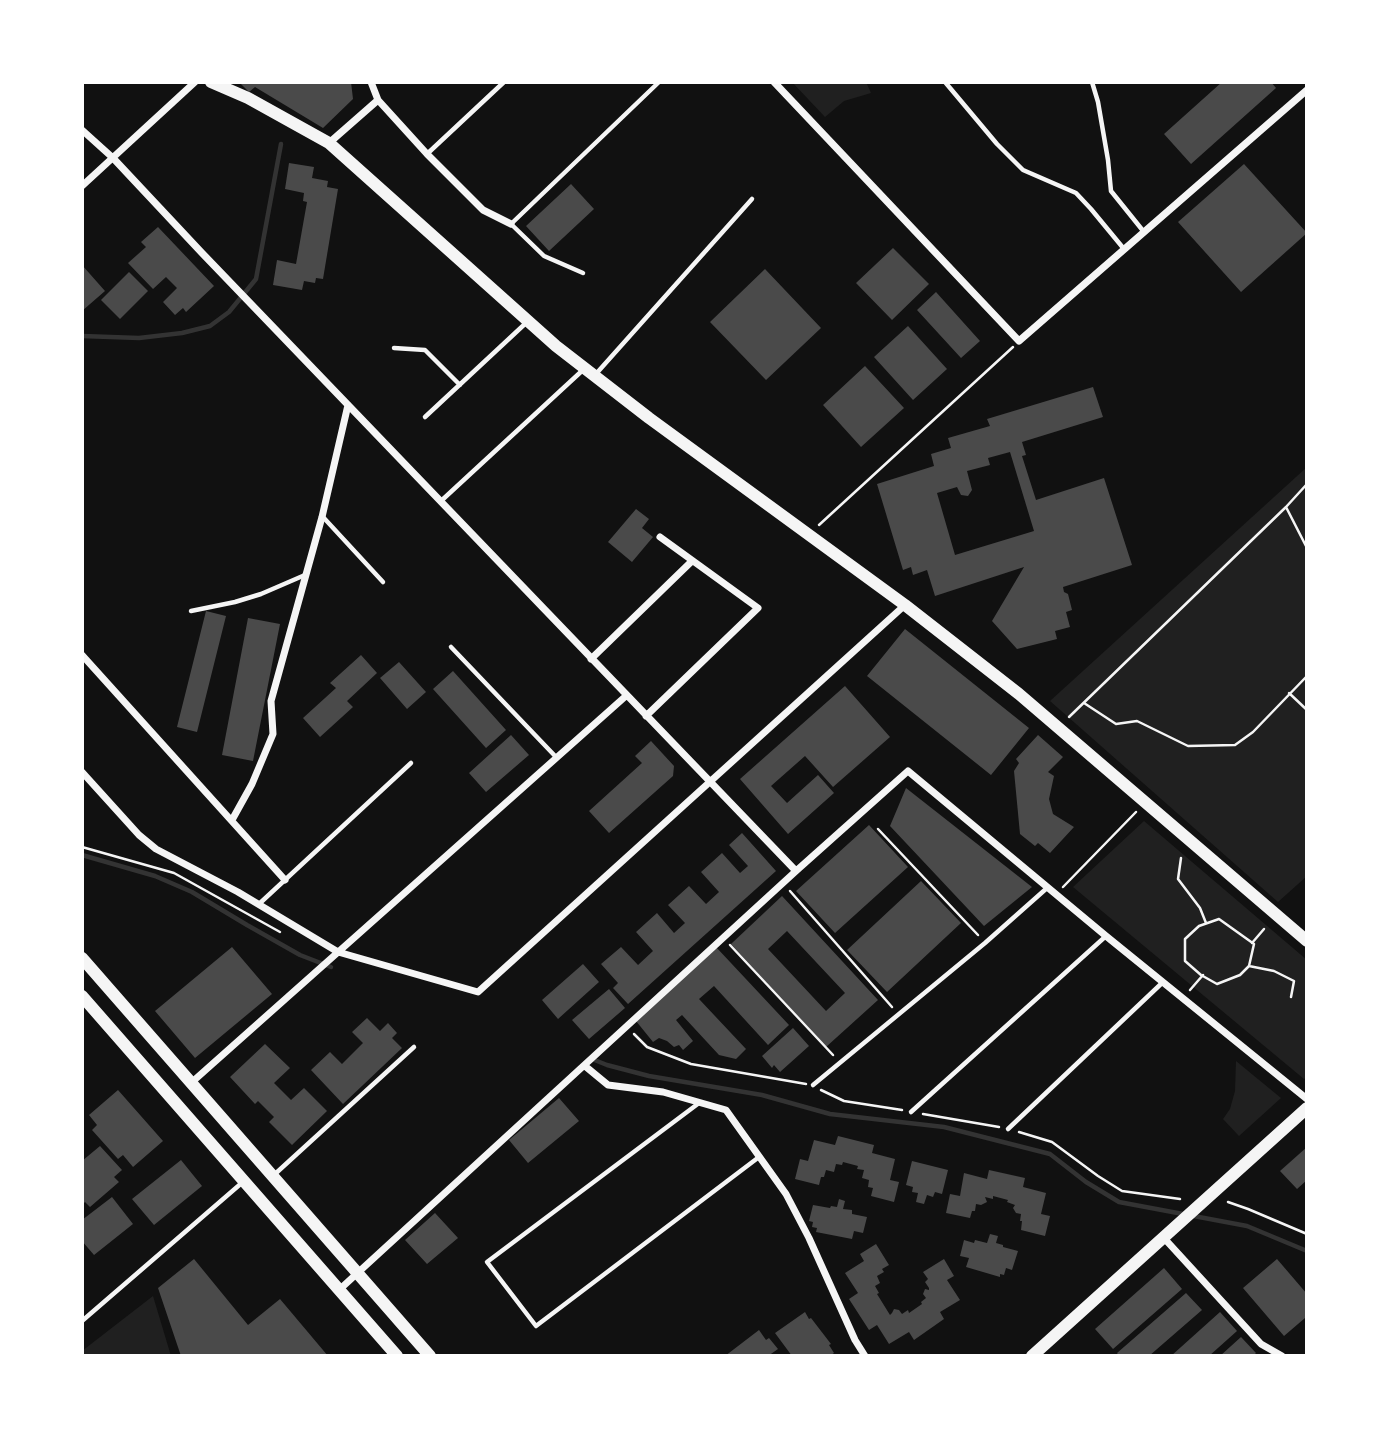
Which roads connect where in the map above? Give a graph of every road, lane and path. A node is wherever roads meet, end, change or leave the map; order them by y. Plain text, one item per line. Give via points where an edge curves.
1 (195, 82) edge
2 (211, 82) edge
3 (371, 82) edge
4 (504, 82) edge
5 (659, 82) edge
6 (774, 82) edge
7 (945, 82) edge
8 (1091, 82) edge
9 (1307, 90) edge
10 (379, 100) junction
11 (82, 130) edge
12 (329, 143) junction
13 (427, 154) junction
14 (113, 158) junction
15 (82, 186) edge
16 (752, 199) dead end
17 (511, 224) junction
18 (1144, 232) junction
19 (1124, 249) junction
20 (583, 273) dead end
21 (528, 322) junction
22 (1019, 341) junction
23 (394, 348) dead end
24 (590, 372) junction
25 (460, 385) junction
26 (348, 405) junction
27 (425, 417) dead end
28 (1307, 484) edge
29 (440, 501) junction
30 (1286, 507) junction
31 (322, 517) junction
32 (809, 534) junction
33 (660, 537) dead end
34 (1307, 548) edge
35 (692, 561) junction
36 (305, 575) junction
37 (383, 582) dead end
38 (905, 606) junction
39 (191, 611) dead end
40 (451, 647) dead end
41 (82, 655) edge
42 (592, 659) junction
43 (1307, 676) edge
44 (1289, 693) junction
45 (627, 695) junction
46 (1084, 703) junction
47 (1307, 710) edge
48 (646, 716) junction
49 (1059, 727) junction
50 (556, 758) junction
51 (411, 763) dead end
52 (82, 772) edge
53 (710, 782) junction
54 (1146, 802) junction
55 (232, 820) junction
56 (878, 829) dead end
57 (82, 847) edge
58 (1181, 858) dead end
59 (796, 871) junction
60 (285, 880) junction
61 (784, 883) junction
62 (1048, 887) junction
63 (1056, 894) junction
64 (259, 905) junction
65 (1206, 923) junction
66 (1264, 929) dead end
67 (286, 935) dead end
68 (1106, 936) junction
69 (723, 937) junction
70 (1307, 941) edge
71 (985, 943) junction
72 (1252, 943) junction
73 (335, 955) junction
74 (82, 958) edge
75 (1249, 966) junction
76 (1203, 975) junction
77 (1163, 983) junction
78 (1190, 990) dead end
79 (82, 996) edge
80 (1291, 997) dead end
81 (898, 1015) junction
82 (414, 1047) dead end
83 (840, 1063) junction
84 (587, 1064) junction
85 (191, 1083) junction
86 (813, 1085) dead end
87 (1307, 1099) edge
88 (701, 1102) junction
89 (1307, 1108) edge
90 (911, 1112) dead end
91 (1008, 1129) dead end
92 (760, 1157) junction
93 (273, 1176) junction
94 (244, 1181) junction
95 (1227, 1202) dead end
96 (1167, 1233) junction
97 (1307, 1234) edge
98 (358, 1273) junction
99 (340, 1290) junction
100 (82, 1321) edge
101 (397, 1356) edge
102 (430, 1356) edge
103 (865, 1356) edge
104 (1032, 1356) edge
105 (1282, 1356) edge

1 - 14 street
2 - 12 street via 248,97
3 - 10 street
4 - 13 lane
5 - 17 lane
6 - 22 street
7 - 19 lane via 1023,170 1076,193
8 - 18 lane via 1111,191
9 - 18 street
10 - 12 street
10 - 13 street
11 - 14 street
12 - 21 street
13 - 17 street via 483,210
14 - 15 street
14 - 26 street
16 - 24 lane
17 - 20 lane via 544,256
18 - 19 street
19 - 22 street
21 - 24 street
21 - 25 lane
22 - 32 path
23 - 25 lane via 425,350
24 - 29 lane
24 - 32 street
25 - 27 lane
26 - 29 street
26 - 31 street
28 - 30 path
29 - 42 street
30 - 34 path
30 - 46 path
31 - 36 street
31 - 37 lane
32 - 38 street
33 - 35 street
35 - 42 street
35 - 48 street via 758,608
36 - 39 lane via 261,594
36 - 55 street via 271,701 273,734
38 - 49 street
38 - 53 street
40 - 50 lane
41 - 55 street
42 - 45 street
43 - 44 path
44 - 46 path via 1235,745 1188,746 1137,721 1116,724
44 - 47 path
45 - 48 street
45 - 50 street
46 - 49 path
48 - 53 street
49 - 54 street
50 - 73 street
51 - 60 lane
52 - 64 street via 156,849
53 - 59 street
53 - 73 street via 478,992
54 - 63 path
54 - 70 street
55 - 60 street
56 - 71 path
57 - 67 path via 174,873
58 - 65 path via 1178,879
59 - 61 street
59 - 62 street via 908,771
60 - 64 lane
61 - 69 street
61 - 81 path
62 - 63 street
62 - 71 lane
63 - 68 street
64 - 73 street
65 - 72 path via 1219,919
65 - 76 path via 1185,939 1185,961
66 - 72 path
68 - 77 street
68 - 90 lane
69 - 83 path
69 - 84 street
71 - 81 lane
72 - 75 path
73 - 85 street
74 - 85 street
75 - 76 path via 1217,984
75 - 80 path via 1294,981
76 - 78 path
77 - 87 street
77 - 91 lane
79 - 94 street
81 - 83 lane
82 - 93 lane
83 - 86 lane
84 - 88 street via 608,1085
84 - 98 street
85 - 93 street
88 - 92 street via 726,1110
88 - 92 lane via 487,1262 536,1326
89 - 96 street
92 - 103 street via 786,1194
93 - 98 street
94 - 99 street
94 - 100 lane
95 - 97 path
96 - 104 street
96 - 105 street via 1261,1344
98 - 99 street
98 - 102 street
99 - 101 street

